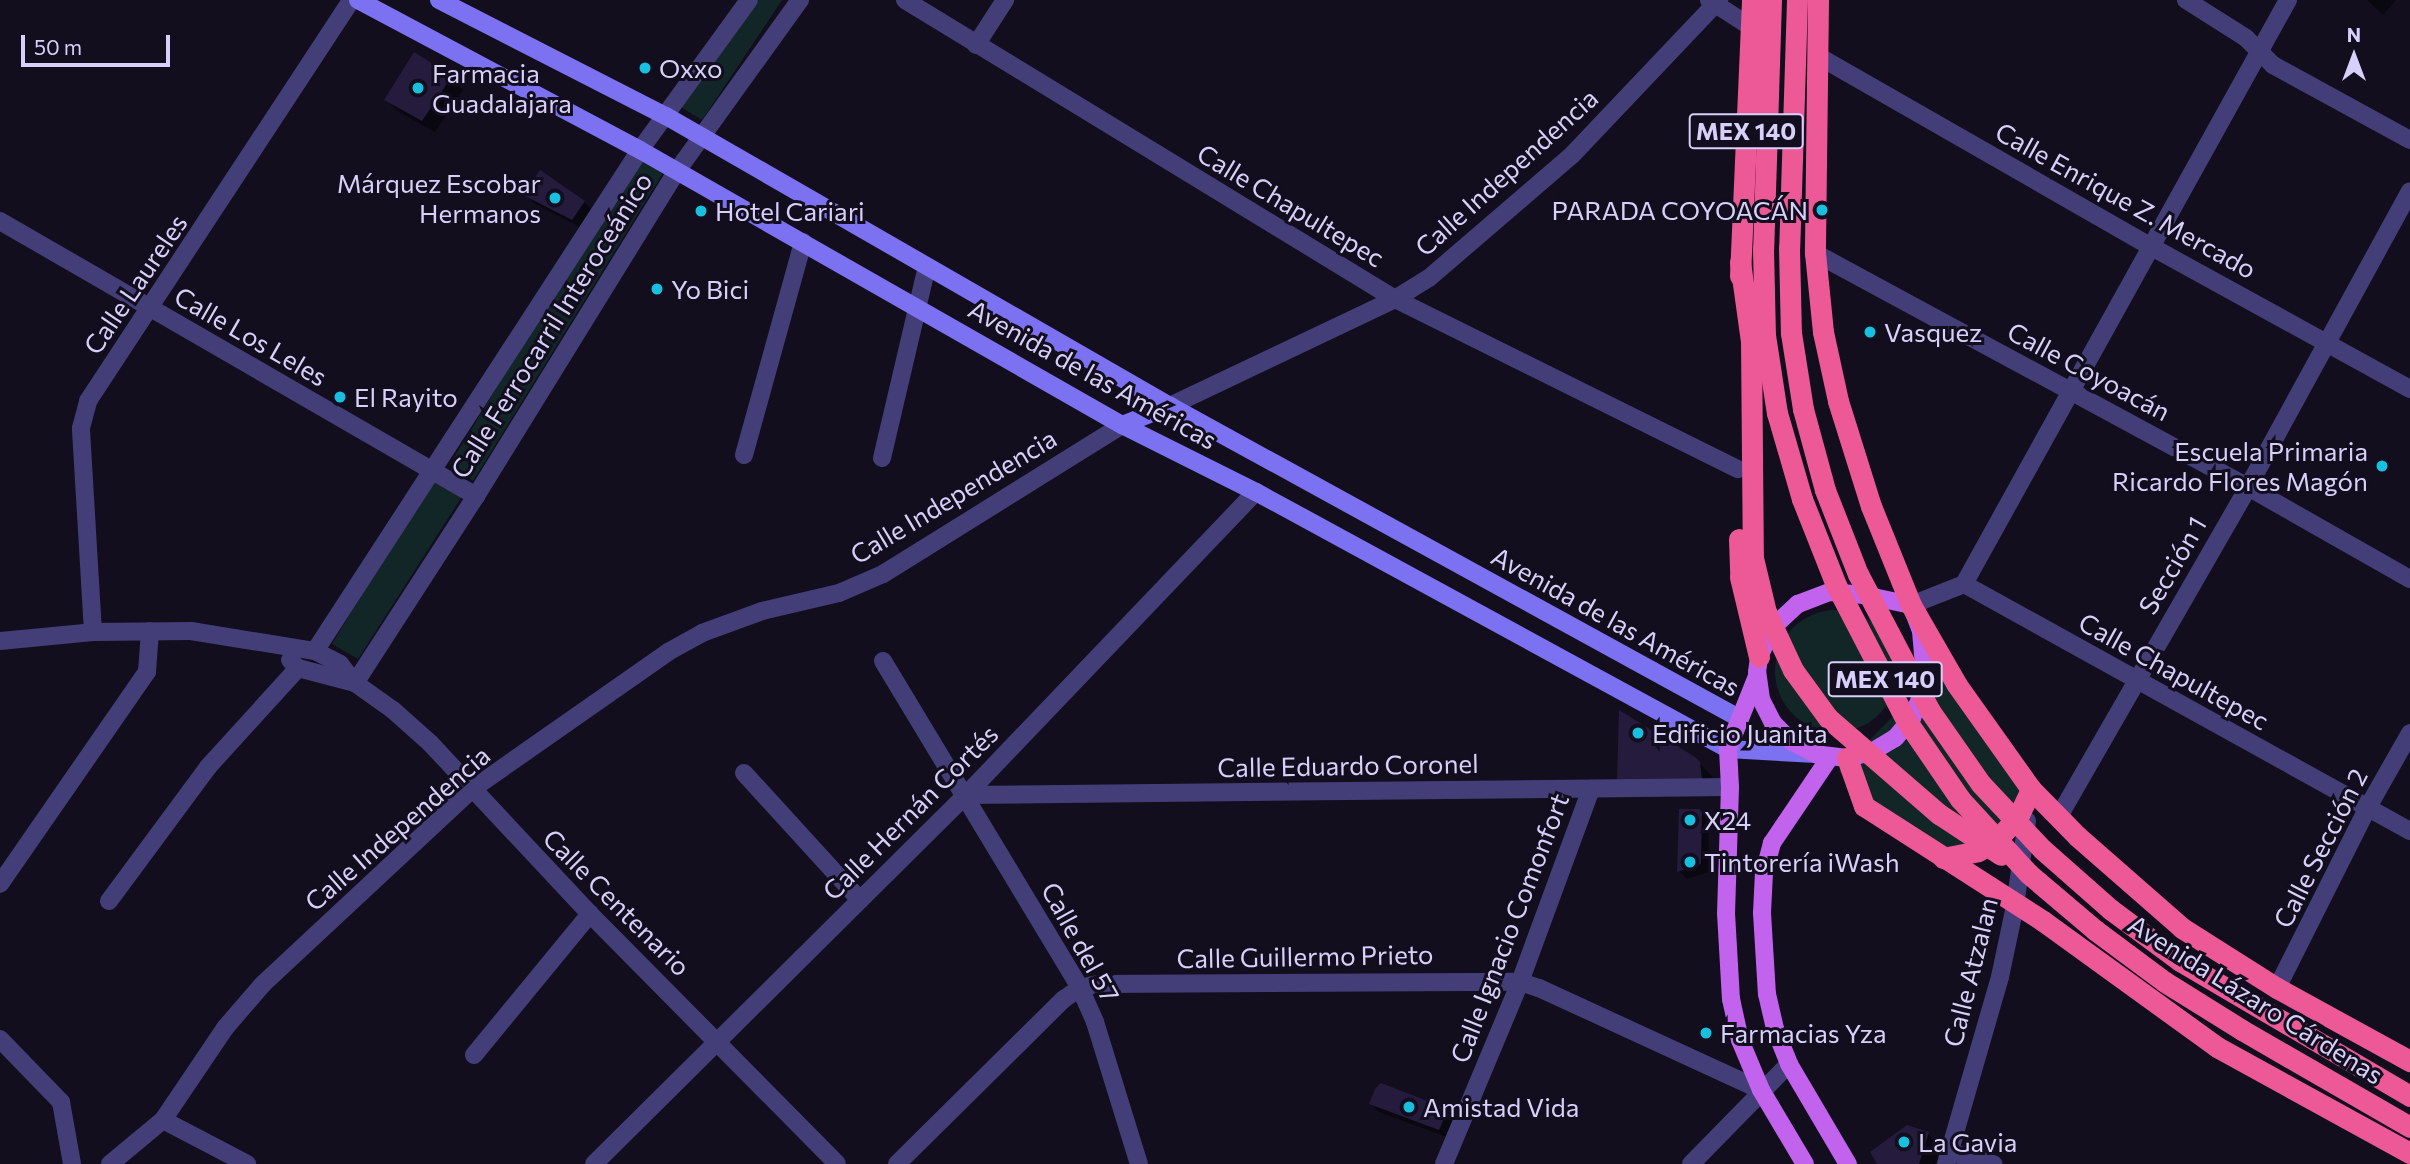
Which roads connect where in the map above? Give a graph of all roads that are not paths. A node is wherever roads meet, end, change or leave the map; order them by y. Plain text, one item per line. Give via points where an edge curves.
1 (351, 0) edge
2 (358, 0) edge
3 (439, 0) edge
4 (749, 0) edge
5 (800, 0) edge
6 (905, 0) edge
7 (1005, 0) edge
8 (1752, 0) edge
9 (1771, 0) edge
10 (1797, 0) edge
11 (1818, 0) edge
12 (2186, 0) edge
13 (2288, 0) edge
14 (1714, 1) edge
15 (1751, 27) junction
16 (976, 46) junction
17 (2259, 50) junction
18 (1818, 56) junction
19 (666, 117) junction
20 (702, 137) junction
21 (2410, 140) edge
22 (640, 150) junction
23 (677, 171) junction
24 (2410, 191) edge
25 (0, 221) edge
26 (803, 242) junction
27 (2150, 246) junction
28 (1815, 253) junction
29 (1740, 262) junction
30 (927, 266) junction
31 (1395, 299) junction
32 (918, 307) junction
33 (151, 309) junction
34 (2326, 341) junction
35 (2410, 389) edge
36 (2072, 391) junction
37 (1170, 406) junction
38 (1122, 425) junction
39 (744, 455) dead end
40 (882, 458) dead end
41 (1738, 469) junction
42 (430, 470) junction
43 (2248, 487) junction
44 (1256, 492) junction
45 (476, 496) junction
46 (2410, 579) edge
47 (1964, 584) junction
48 (1911, 605) junction
49 (150, 631) junction
50 (93, 632) junction
51 (0, 641) edge
52 (278, 648) junction
53 (315, 651) junction
54 (883, 661) dead end
55 (1758, 665) junction
56 (298, 668) junction
57 (2135, 680) junction
58 (355, 683) junction
59 (1739, 718) junction
60 (2410, 733) edge
61 (1728, 749) junction
62 (1831, 757) junction
63 (744, 773) dead end
64 (1730, 787) junction
65 (1591, 789) junction
66 (2031, 789) junction
67 (471, 790) junction
68 (966, 795) junction
69 (2368, 807) junction
70 (2058, 818) junction
71 (2410, 831) edge
72 (2077, 836) junction
73 (1942, 858) junction
74 (2029, 874) junction
75 (0, 884) edge
76 (860, 900) junction
77 (109, 901) dead end
78 (2015, 906) junction
79 (590, 914) junction
80 (2043, 921) junction
81 (1520, 982) junction
82 (1080, 988) junction
83 (2277, 988) junction
84 (0, 1039) edge
85 (717, 1039) junction
86 (474, 1055) dead end
87 (2410, 1061) edge
88 (1789, 1064) junction
89 (1761, 1090) junction
90 (2410, 1096) edge
91 (163, 1120) junction
92 (2410, 1127) edge
93 (2410, 1153) edge
94 (1947, 1158) edge
95 (72, 1164) edge
96 (110, 1164) edge
97 (247, 1164) edge
98 (594, 1164) edge
99 (837, 1164) edge
100 (897, 1164) edge
101 (1139, 1164) edge
102 (1444, 1164) edge
103 (1690, 1164) edge
104 (1805, 1164) edge
105 (1848, 1164) edge
106 (1993, 1164) edge

1 - 33 street, Calle Laureles
2 - 22 main road, Avenida de las Américas
3 - 19 main road, Avenida de las Américas
4 - 19 street, Calle Ferrocarril Interoceánico
5 - 20 street, Calle Ferrocarril Interoceánico
6 - 16 street, Calle Chapultepec
7 - 16 street
8 - 15 highway, MEX 140
9 - 74 highway, Avenida Lázaro Cárdenas / MEX 140 via 1763,248 1765,335 1777,413 1802,499 1836,585 1906,720 1960,799
10 - 90 highway, Avenida Lázaro Cárdenas / MEX 140 via 1790,285 1791,333 1803,409 1825,490 1858,575 1930,711 1981,785 2042,849 2110,909 2180,961
11 - 18 highway, MEX 140
12 - 17 street
13 - 17 street
14 - 15 street
14 - 31 street, Calle Independencia via 1572,155 1438,270
15 - 29 highway, MEX 140
16 - 31 street, Calle Chapultepec
17 - 21 street via 2273,65
17 - 27 street
18 - 27 street, Calle Enrique Z. Mercado
18 - 28 highway, MEX 140
19 - 20 main road, Avenida de las Américas
19 - 22 street, Calle Ferrocarril Interoceánico
20 - 23 street, Calle Ferrocarril Interoceánico
20 - 30 main road, Avenida de las Américas
22 - 23 main road, Avenida de las Américas
22 - 42 street, Calle Ferrocarril Interoceánico
23 - 26 main road, Avenida de las Américas
23 - 45 street, Calle Ferrocarril Interoceánico
24 - 34 street, Sección 1
25 - 33 street, Calle Los Leles
26 - 32 main road, Avenida de las Américas
26 - 39 street
27 - 34 street, Calle Enrique Z. Mercado
27 - 36 street
28 - 36 street, Calle Coyoacán
28 - 48 highway, MEX 140 via 1823,332 1838,401 1871,506
29 - 41 highway, MEX 140
29 - 74 highway via 1751,341 1754,558 1766,612 1793,670 1828,718 1939,814
30 - 32 street
30 - 37 main road, Avenida de las Américas
31 - 37 street, Calle Independencia
31 - 41 street, Calle Chapultepec
32 - 38 main road, Avenida de las Américas
32 - 40 street
33 - 42 street, Calle Los Leles
33 - 50 street, Calle Laureles via 88,401 81,428
34 - 35 street, Calle Enrique Z. Mercado
34 - 43 street, Sección 1
36 - 43 street, Calle Coyoacán
36 - 47 street
37 - 38 main road, Calle Independencia
37 - 59 main road, Avenida de las Américas
38 - 44 main road, Avenida de las Américas
38 - 67 street, Calle Independencia via 883,574 839,593 762,611 702,633 668,652
41 - 55 highway, MEX 140 via 1740,578
42 - 45 street, Calle Los Leles
42 - 53 street, Calle Ferrocarril Interoceánico
43 - 46 street, Calle Coyoacán
43 - 57 street, Sección 1
44 - 61 main road, Avenida de las Américas
44 - 68 street, Calle Hernán Cortés
45 - 58 street, Calle Ferrocarril Interoceánico
47 - 48 street
47 - 57 street, Calle Chapultepec
48 - 55 main road via 1830,592 1808,600 1773,627
48 - 62 main road, MEX 140 via 1921,631 1924,668 1922,694 1912,718 1895,738 1872,752
48 - 66 highway, MEX 140 via 1957,685
49 - 50 street, Calle Centenario
49 - 52 street, Calle Centenario via 228,636
49 - 75 street via 147,672
50 - 51 street, Calle Centenario
52 - 53 street, Calle Centenario
52 - 56 street
53 - 58 street, Calle Centenario via 340,664
54 - 68 street, Calle del 57
55 - 59 main road
55 - 62 main road, MEX 140 via 1761,699 1773,723 1792,742
56 - 58 street, Calle Centenario
56 - 77 street via 208,767
57 - 69 street, Calle Chapultepec
57 - 70 street, Sección 1
58 - 67 street, Calle Centenario via 430,743
59 - 61 main road
60 - 69 street, Calle Sección 2
61 - 62 main road, Avenida de las Américas
61 - 64 main road
62 - 73 highway via 1864,806
62 - 88 main road via 1772,843 1764,872 1767,995
63 - 76 street
64 - 65 street, Calle Eduardo Coronel
64 - 89 main road via 1726,913 1731,999 1740,1040
65 - 68 street, Calle Eduardo Coronel
65 - 81 street, Calle Ignacio Comonfort
66 - 70 highway, MEX 140
66 - 73 highway via 2018,817 2001,835 1978,850
66 - 78 street, Calle Atzalan
67 - 79 street, Calle Centenario
67 - 91 street, Calle Independencia via 263,984 225,1028
68 - 76 street, Calle Hernán Cortés
68 - 82 street, Calle del 57
69 - 71 street, Calle Chapultepec
69 - 83 street, Calle Sección 2
70 - 72 highway, MEX 140
72 - 80 highway via 2055,850 2041,871 2036,896
72 - 83 highway, MEX 140 via 2182,928
73 - 78 highway
74 - 92 highway, Avenida Lázaro Cárdenas / MEX 140 via 2165,982
76 - 85 street, Calle Hernán Cortés
78 - 80 highway
78 - 94 street, Calle Atzalan via 2000,977
79 - 85 street, Calle Centenario
79 - 86 street
80 - 93 highway via 2217,1047
81 - 82 street, Calle Guillermo Prieto via 1098,984
81 - 89 street, Calle Guillermo Prieto
81 - 102 street, Calle Ignacio Comonfort
82 - 100 street
82 - 101 street, Calle del 57
83 - 87 highway, MEX 140
84 - 95 street via 61,1102
85 - 98 street, Calle Hernán Cortés
85 - 99 street, Calle Centenario
88 - 89 street
88 - 105 main road
89 - 103 street
89 - 104 main road
91 - 96 street, Calle Independencia
91 - 97 street
94 - 106 street

